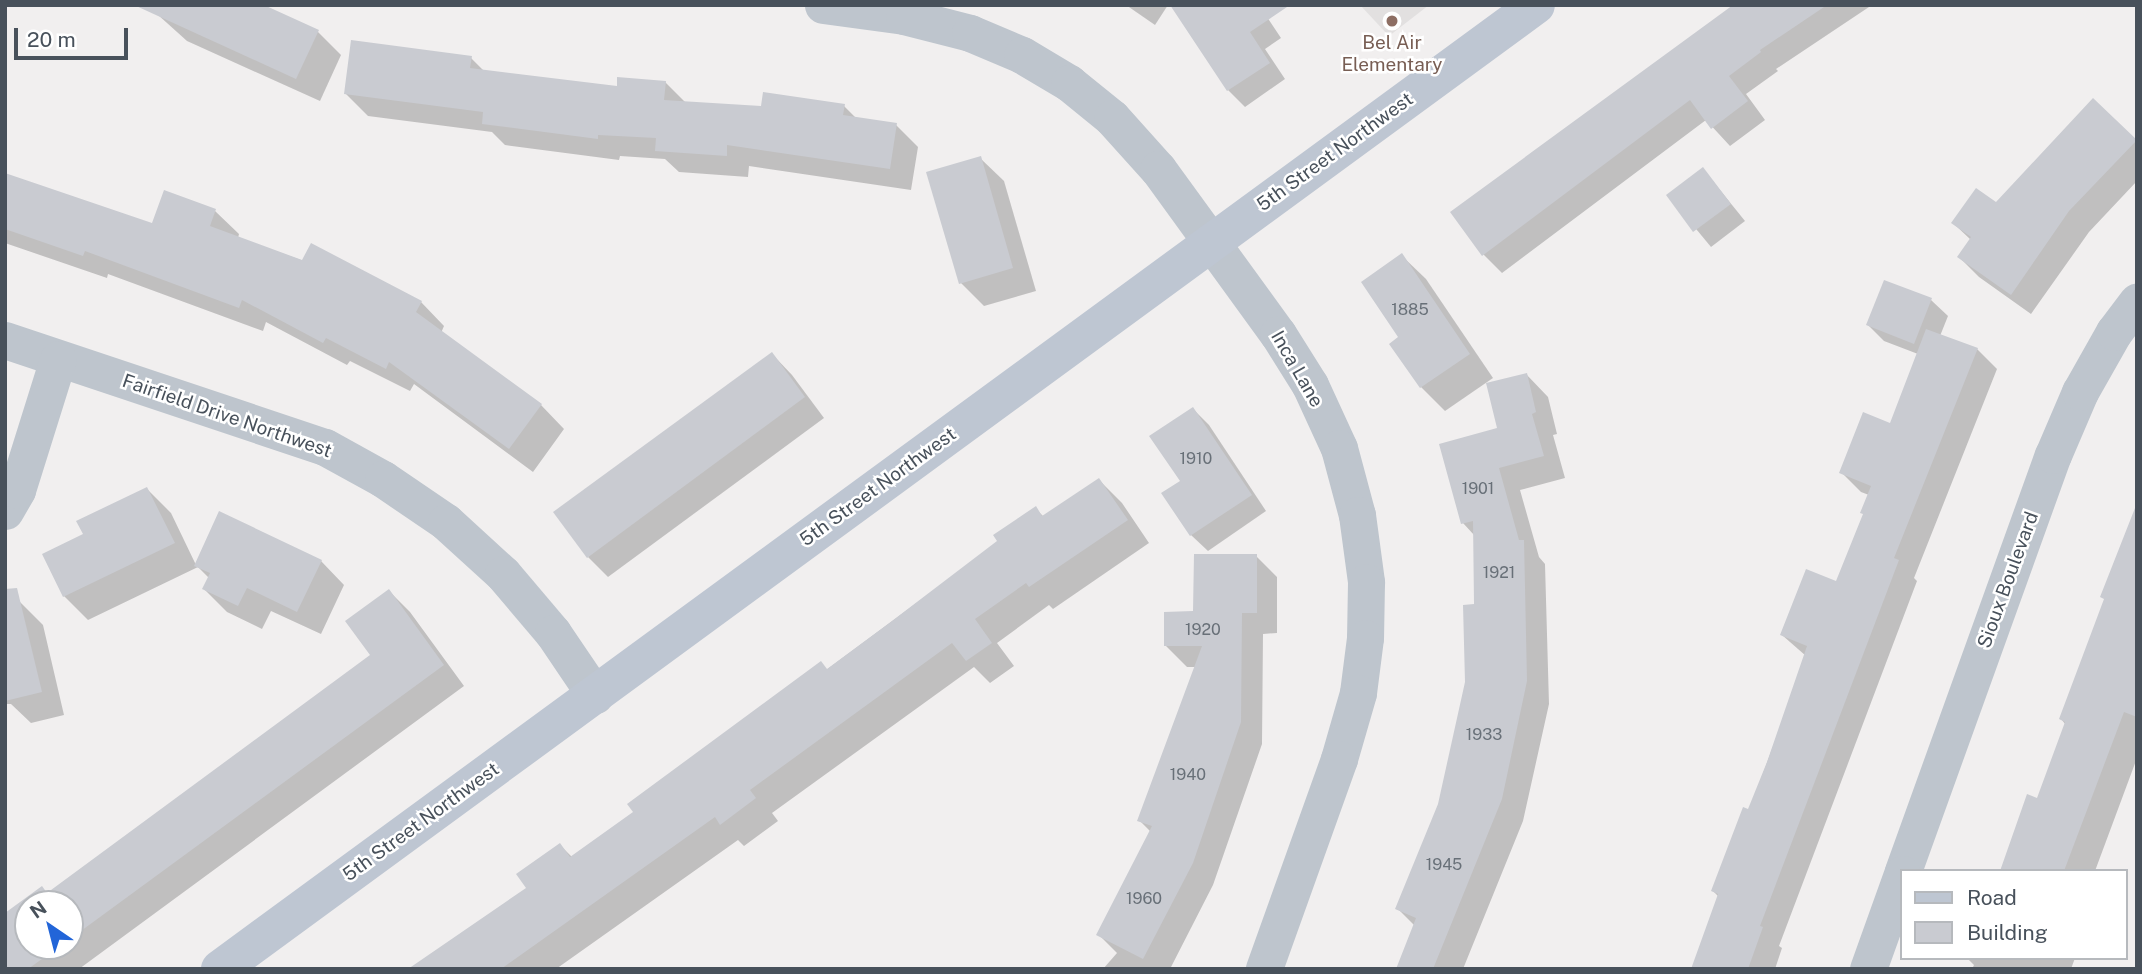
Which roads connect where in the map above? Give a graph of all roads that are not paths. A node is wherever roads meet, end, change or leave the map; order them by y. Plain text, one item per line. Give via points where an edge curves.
1 (822, 5) edge
2 (1536, 5) edge
3 (1211, 243) junction
4 (2137, 302) edge
5 (5, 340) edge
6 (58, 359) junction
7 (5, 512) edge
8 (595, 695) junction
9 (1904, 869) edge
10 (1900, 880) edge
11 (220, 969) edge
12 (1264, 969) edge
13 (1868, 969) edge

1 - 3 street, Inca Lane via 904,16 970,33 1069,83 1112,118 1158,169
2 - 3 street, 5th Street Northwest
3 - 8 street, 5th Street Northwest
3 - 12 street, Inca Lane via 1278,334 1339,448 1357,515 1366,582 1365,638 1354,706
4 - 9 street, Sioux Boulevard via 2080,392 2053,455
5 - 6 street, Fairfield Drive Northwest
6 - 7 street via 17,490
6 - 8 street, Fairfield Drive Northwest via 325,447 383,479 446,522 503,574 553,633
8 - 11 street, 5th Street Northwest
10 - 13 street, Sioux Boulevard

